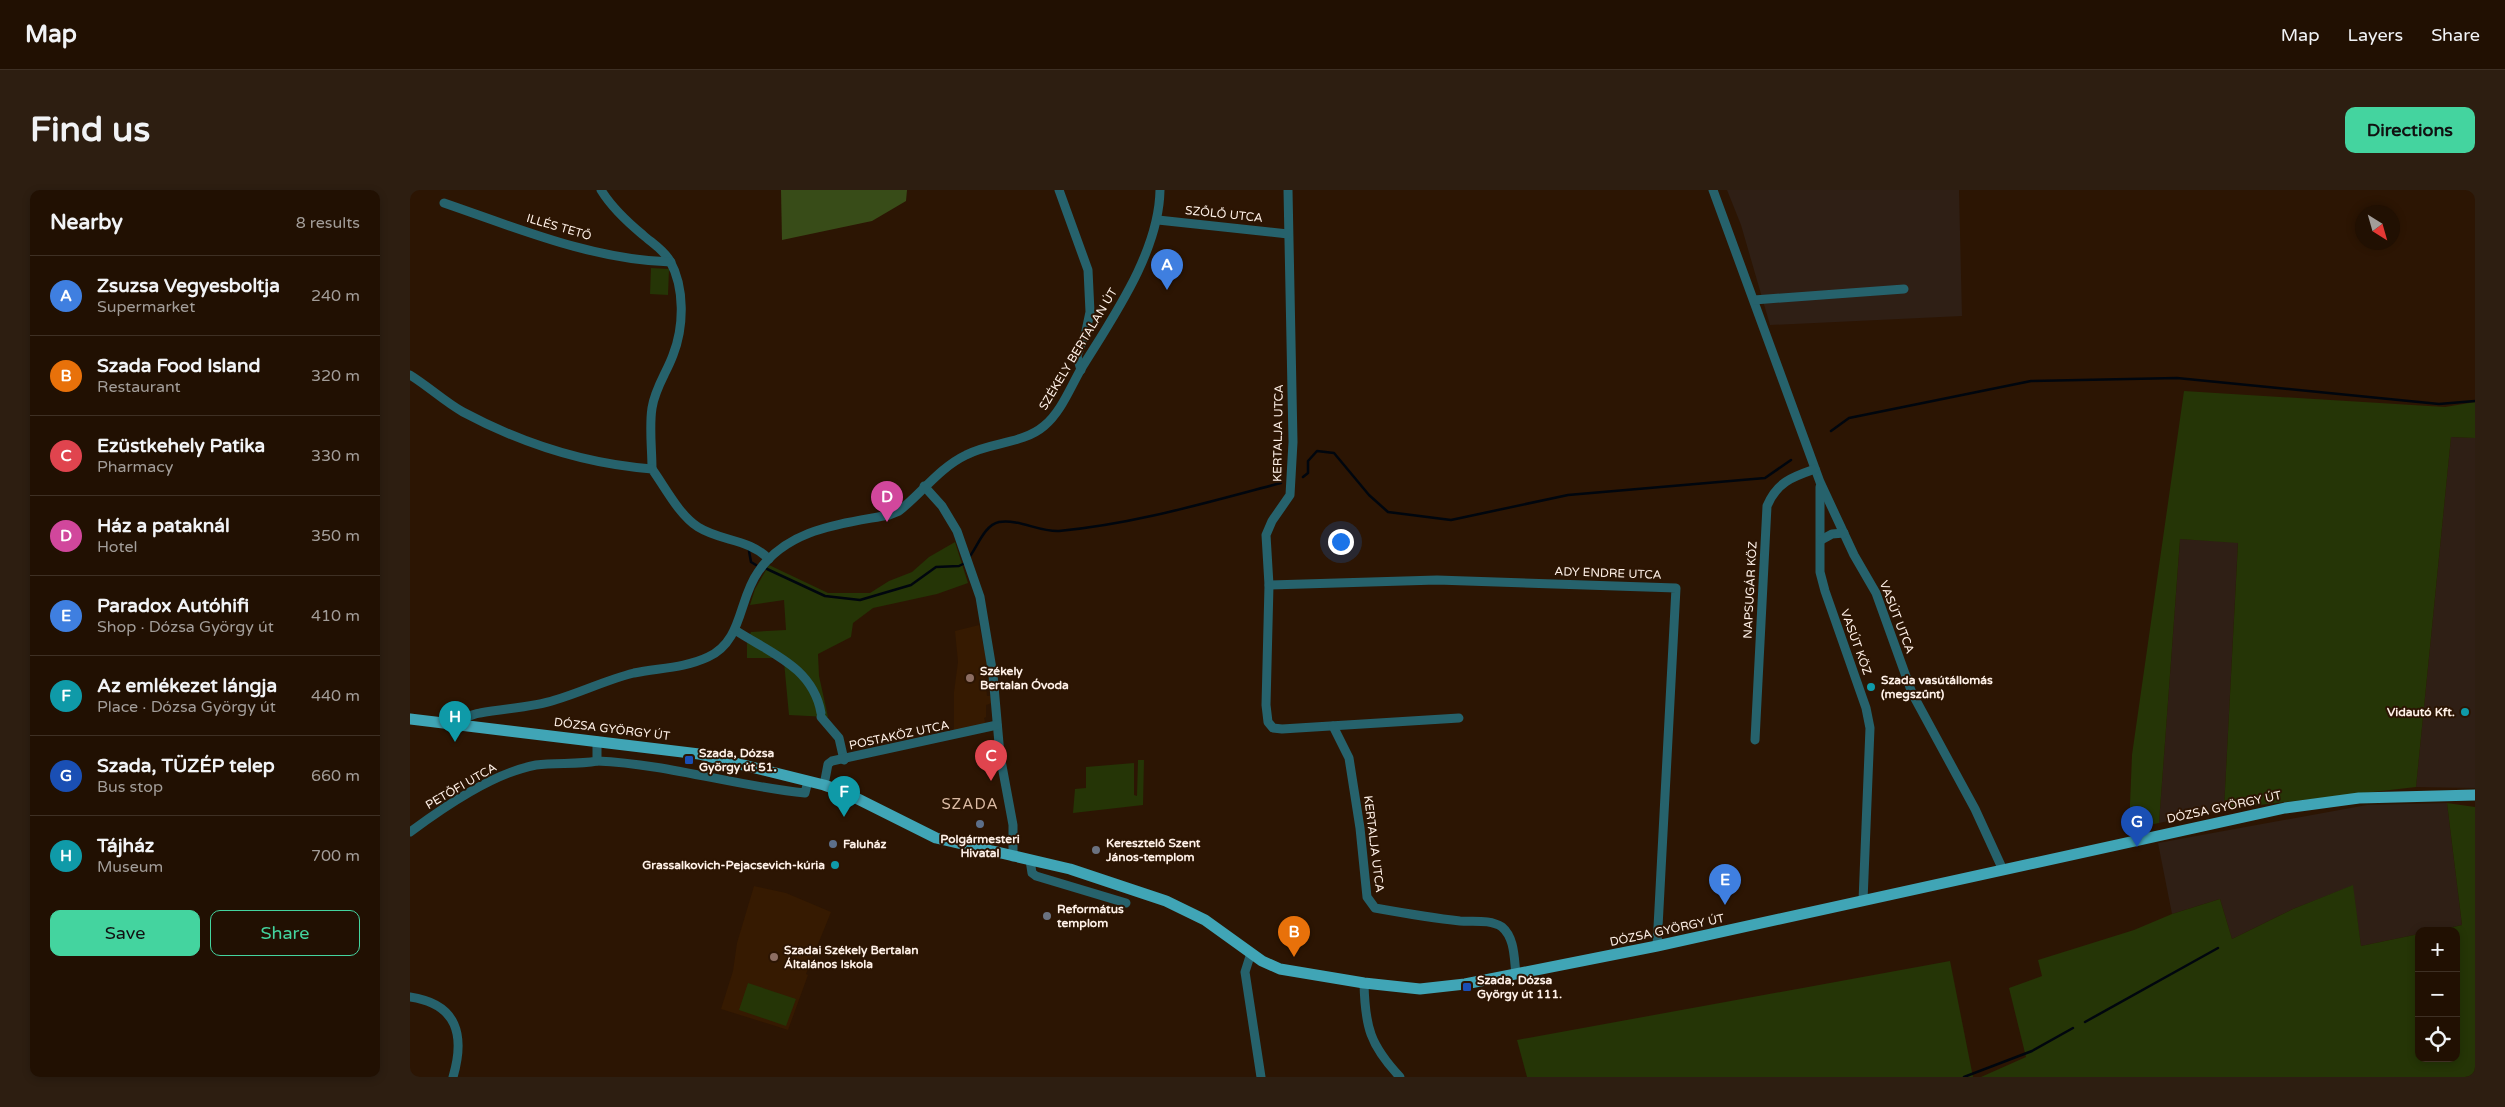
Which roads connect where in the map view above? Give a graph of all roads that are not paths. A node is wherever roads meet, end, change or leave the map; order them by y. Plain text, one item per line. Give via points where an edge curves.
1 (601, 190) edge
2 (1059, 190) edge
3 (1160, 190) edge
4 (1288, 190) edge
5 (1713, 190) edge
6 (444, 202) dead end
7 (1158, 220) junction
8 (1288, 234) junction
9 (671, 262) junction
10 (1904, 289) dead end
11 (1754, 300) junction
12 (1081, 370) junction
13 (410, 375) edge
14 (652, 469) junction
15 (1815, 469) junction
16 (1820, 482) junction
17 (924, 486) junction
18 (1844, 534) junction
19 (1820, 540) junction
20 (769, 558) junction
21 (1269, 585) junction
22 (735, 630) junction
23 (1459, 718) dead end
24 (410, 719) edge
25 (452, 724) junction
26 (997, 725) junction
27 (1333, 726) junction
28 (1755, 740) dead end
29 (597, 741) junction
30 (848, 759) junction
31 (597, 761) junction
32 (808, 781) junction
33 (824, 785) junction
34 (2475, 795) edge
35 (410, 832) edge
36 (1014, 857) junction
37 (1030, 860) junction
38 (2003, 870) junction
39 (1863, 901) junction
40 (1126, 903) dead end
41 (1658, 946) junction
42 (1250, 953) junction
43 (1516, 974) junction
44 (1364, 983) junction
45 (410, 997) edge
46 (453, 1077) edge
47 (1261, 1077) edge
48 (1400, 1077) edge

1 - 9 street via 610,204
2 - 12 street via 1088,270 1090,312 1077,356
3 - 7 street, SZÉKELY BERTALAN ÚT
4 - 8 street, KERTALJA UTCA
5 - 11 street, VASÚT UTCA
6 - 9 street, ILLÉS TETŐ via 550,240 641,262
7 - 8 street, SZŐLŐ UTCA
7 - 12 street, SZÉKELY BERTALAN ÚT via 1145,256
8 - 21 street, KERTALJA UTCA via 1293,442 1290,495 1266,535
9 - 14 street via 681,316 673,355 652,407
10 - 11 street
11 - 15 street, VASÚT UTCA
12 - 17 street, SZÉKELY BERTALAN ÚT via 1055,415 1042,428 1027,437 966,454
13 - 14 street via 461,411 544,447 591,461
14 - 20 street via 685,516 697,527 748,544
15 - 16 street, VASÚT UTCA
15 - 28 street, NAPSUGÁR KÖZ via 1777,487 1767,506
16 - 18 street, VASÚT UTCA
16 - 19 street, VASÚT KÖZ
17 - 20 street, SZÉKELY BERTALAN ÚT via 899,511 807,533
17 - 26 street via 949,517 965,551 980,597 993,675
18 - 19 street via 1832,534
18 - 38 street, VASÚT UTCA via 1876,593 1912,693 1976,809
19 - 39 street, VASÚT KÖZ via 1820,572 1824,591 1870,728 1872,745
20 - 22 street, SZÉKELY BERTALAN ÚT via 752,583
21 - 27 street, KERTALJA UTCA via 1268,722 1273,728 1282,729
21 - 41 street, ADY ENDRE UTCA via 1437,580 1676,588
22 - 25 street, SZÉKELY BERTALAN ÚT via 727,643 707,658 616,678 554,701 478,713
22 - 30 street via 791,664 815,693 821,715 839,738
23 - 27 street, KERTALJA UTCA
24 - 25 main road, DÓZSA GYÖRGY ÚT
25 - 29 main road, DÓZSA GYÖRGY ÚT
26 - 30 street, POSTAKÖZ UTCA
26 - 36 street via 1013,825
27 - 43 street, KERTALJA UTCA via 1349,758 1366,897 1370,904 1375,908 1460,921 1490,922 1501,927 1509,936 1514,951
29 - 31 street
29 - 32 main road, DÓZSA GYÖRGY ÚT via 699,754
30 - 33 street, POSTAKÖZ UTCA via 829,762
31 - 32 street via 657,766 700,777 805,793
31 - 35 street, PETŐFI UTCA via 536,765 503,776
32 - 33 main road, DÓZSA GYÖRGY ÚT
33 - 36 main road, DÓZSA GYÖRGY ÚT via 936,838
34 - 38 main road, DÓZSA GYÖRGY ÚT via 2359,798 2285,808
36 - 37 main road, DÓZSA GYÖRGY ÚT
37 - 40 street via 1036,876
37 - 42 main road, DÓZSA GYÖRGY ÚT via 1166,901 1205,920
38 - 39 main road, DÓZSA GYÖRGY ÚT
39 - 41 main road, DÓZSA GYÖRGY ÚT
41 - 43 main road, DÓZSA GYÖRGY ÚT
42 - 44 main road, DÓZSA GYÖRGY ÚT via 1280,968
42 - 47 street via 1245,972
43 - 44 main road, DÓZSA GYÖRGY ÚT via 1420,989
44 - 48 street via 1371,1039
45 - 46 street via 435,1004 455,1027 459,1042

